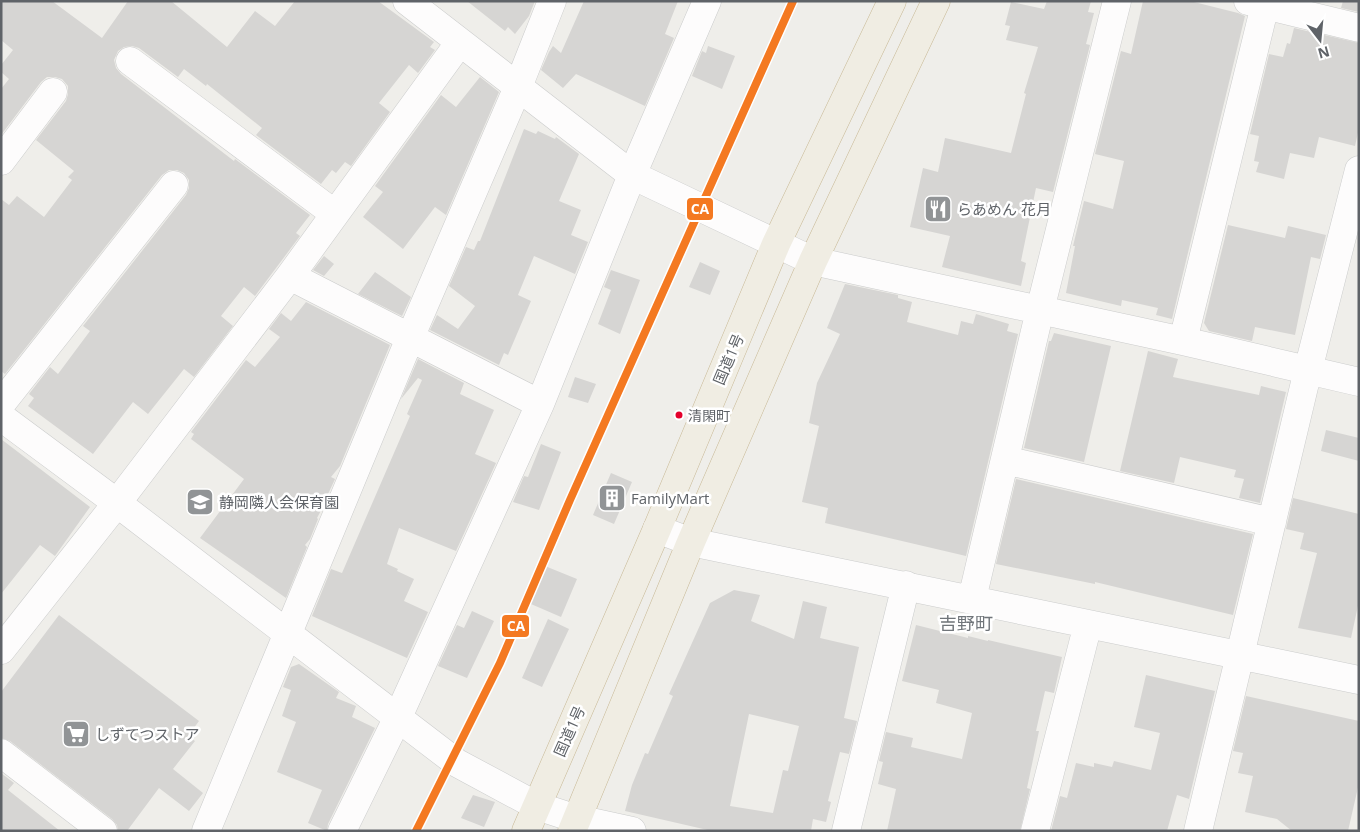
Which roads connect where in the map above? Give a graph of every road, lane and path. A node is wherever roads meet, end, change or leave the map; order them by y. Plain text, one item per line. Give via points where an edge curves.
1 (407, 1) edge
2 (552, 1) edge
3 (707, 1) edge
4 (892, 1) edge
5 (936, 1) edge
6 (1117, 1) edge
7 (1260, 3) edge
8 (1359, 28) edge
9 (460, 42) junction
10 (130, 61) dead end
11 (518, 87) junction
12 (53, 92) dead end
13 (1, 161) edge
14 (1359, 170) edge
15 (632, 175) junction
16 (174, 185) dead end
17 (335, 214) junction
18 (776, 244) junction
19 (813, 261) junction
20 (290, 276) junction
21 (1040, 310) junction
22 (410, 338) junction
23 (1183, 341) junction
24 (1308, 370) junction
25 (1359, 382) edge
26 (1, 404) edge
27 (540, 404) junction
28 (1, 417) edge
29 (1005, 460) junction
30 (117, 503) junction
31 (1272, 522) junction
32 (657, 529) junction
33 (691, 542) junction
34 (906, 585) junction
35 (972, 599) junction
36 (1088, 624) junction
37 (288, 632) junction
38 (1, 650) edge
39 (1241, 655) junction
40 (1359, 680) edge
41 (398, 716) junction
42 (1, 753) edge
43 (531, 818) edge
44 (575, 825) edge
45 (103, 831) edge
46 (206, 831) edge
47 (342, 831) edge
48 (632, 831) edge
49 (846, 831) edge
50 (1035, 831) edge
51 (1198, 831) edge

1 - 9 street
2 - 11 street
3 - 15 street
4 - 18 highway, 国道1号
5 - 19 highway
6 - 21 street
7 - 8 street
7 - 23 street
9 - 11 street
9 - 17 street
10 - 17 street
11 - 15 street
11 - 22 street
12 - 13 street
14 - 24 street
15 - 18 street
15 - 27 street
16 - 26 street
17 - 20 street
18 - 19 street
18 - 32 highway, 国道1号
19 - 21 street
19 - 33 highway
20 - 22 street
20 - 30 street
21 - 23 street
21 - 29 street
22 - 27 street
22 - 37 street
23 - 24 street
24 - 25 street
24 - 31 street
27 - 41 street
28 - 30 street
29 - 31 street
29 - 35 street
30 - 37 street
30 - 38 street
31 - 39 street
32 - 33 street
32 - 43 highway, 国道1号
33 - 34 street
33 - 44 highway
34 - 35 street
34 - 49 street
35 - 36 street
36 - 39 street
36 - 50 street
37 - 41 street
37 - 46 street
39 - 40 street
39 - 51 street
41 - 43 street
41 - 47 street
42 - 45 street
43 - 44 street
44 - 48 street

